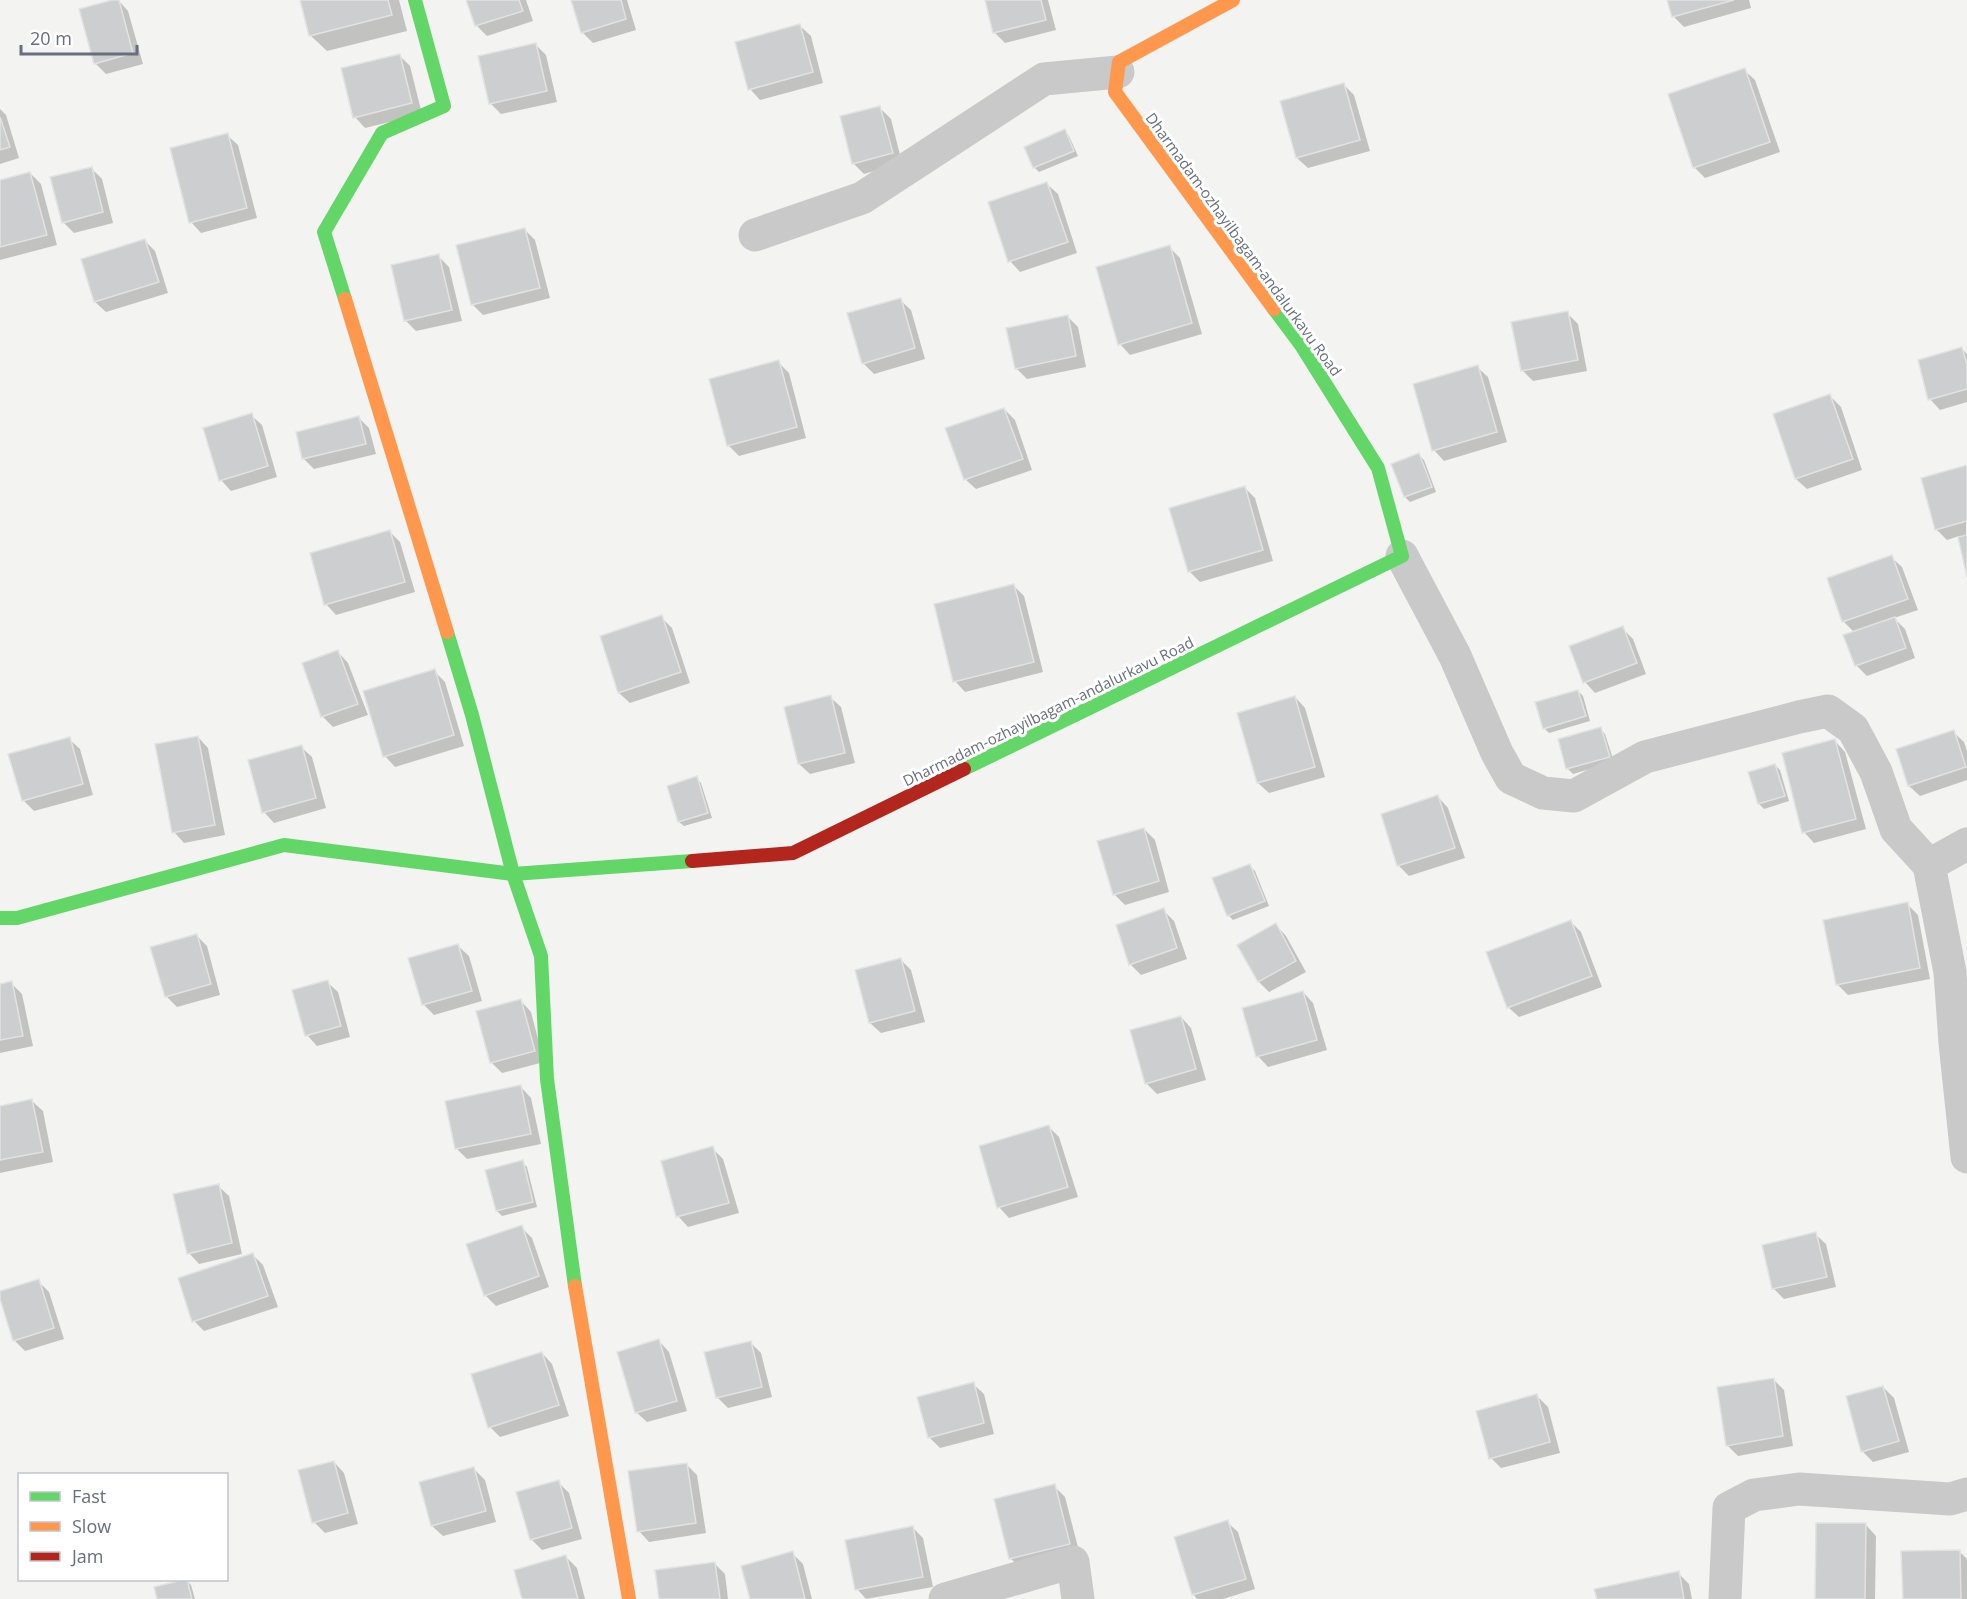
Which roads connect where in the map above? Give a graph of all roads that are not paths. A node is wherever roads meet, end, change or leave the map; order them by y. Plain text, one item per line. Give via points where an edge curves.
1 (415, 0) edge
2 (1233, 0) edge
3 (1118, 72) junction
4 (755, 235) dead end
5 (1402, 556) junction
6 (1967, 844) edge
7 (1929, 865) junction
8 (513, 874) junction
9 (0, 918) edge
10 (1967, 1157) edge
11 (1967, 1494) edge
12 (630, 1599) edge
13 (945, 1599) edge
14 (1078, 1599) edge
15 (1725, 1599) edge

1 - 8 street via 444,106 382,133 324,232 472,715
2 - 3 street via 1119,62
3 - 4 street via 1044,79 862,198
3 - 5 street, Dharmadam-ozhayilbagam-andalurkavu Road via 1115,92 1301,345 1378,468
5 - 7 street via 1455,656 1511,778 1543,793 1574,796 1646,758 1828,711 1852,729 1876,772 1896,829
5 - 8 street, Dharmadam-ozhayilbagam-andalurkavu Road via 793,853
6 - 7 street
7 - 10 street via 1950,972
8 - 9 street, Dharmadam-ozhayilbagam-andalurkavu Road via 284,845 17,918
8 - 12 street via 541,956 547,1079 573,1273
11 - 15 street via 1950,1499 1799,1489 1754,1495 1729,1508
13 - 14 street via 1073,1562

